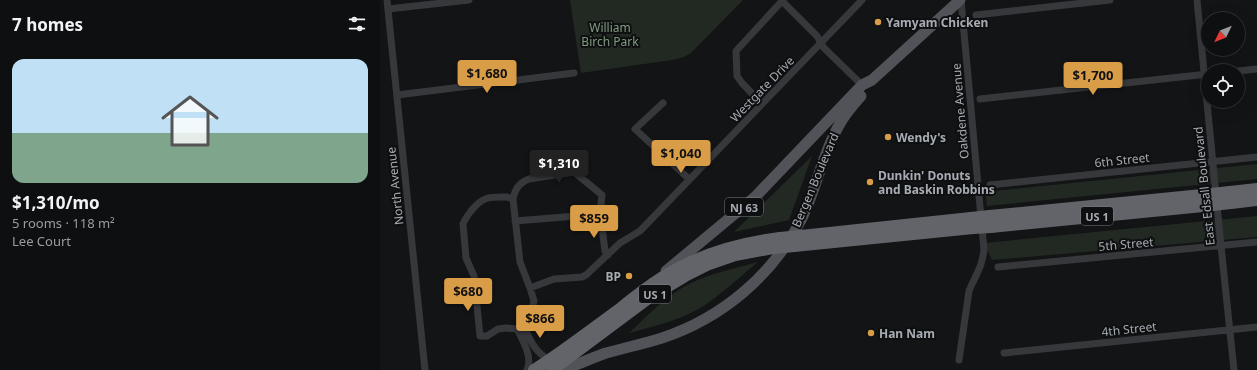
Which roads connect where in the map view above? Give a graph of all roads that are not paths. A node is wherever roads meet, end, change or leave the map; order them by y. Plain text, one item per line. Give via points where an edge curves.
1 (387, 0) edge
2 (469, 0) edge
3 (862, 0) edge
4 (960, 0) edge
5 (1110, 0) edge
6 (1197, 0) edge
7 (783, 1) edge
8 (388, 9) junction
9 (976, 15) dead end
10 (821, 43) junction
11 (1205, 64) edge
12 (1257, 70) edge
13 (1245, 71) edge
14 (574, 73) dead end
15 (1201, 75) edge
16 (867, 83) junction
17 (397, 95) junction
18 (980, 99) dead end
19 (663, 103) dead end
20 (762, 104) junction
21 (1209, 108) edge
22 (1257, 156) edge
23 (1213, 162) junction
24 (689, 179) junction
25 (990, 185) dead end
26 (1257, 189) edge
27 (513, 199) junction
28 (1234, 199) junction
29 (1257, 200) edge
30 (1257, 204) edge
31 (601, 214) junction
32 (516, 221) junction
33 (1257, 242) edge
34 (777, 243) junction
35 (1221, 246) junction
36 (608, 255) junction
37 (998, 267) dead end
38 (530, 288) junction
39 (625, 304) junction
40 (520, 327) junction
41 (1257, 327) edge
42 (1230, 330) junction
43 (1004, 353) dead end
44 (959, 360) dead end
45 (551, 365) edge
46 (425, 370) edge
47 (527, 370) edge
48 (534, 370) edge
49 (564, 370) edge
50 (1234, 370) edge

1 - 8 street, North Avenue
2 - 8 street
3 - 10 street, Westgate Drive
4 - 16 main road, Bergen Boulevard / NJ 63
4 - 44 street, Oakdene Avenue via 984,250 969,291
5 - 9 street
6 - 11 street, East Edsall Boulevard
7 - 10 street
7 - 20 street via 736,51 737,76
8 - 17 street, North Avenue
10 - 16 street
10 - 20 street, Westgate Drive
12 - 13 street
14 - 17 street
15 - 18 street
16 - 39 main road, Bergen Boulevard / NJ 63 via 756,197
16 - 49 main road, Bergen Boulevard / NJ 63 via 867,89 839,126 825,156 810,200 795,230 772,263 752,284 724,307 686,328
17 - 46 street, North Avenue
19 - 24 street via 635,129
20 - 24 street, Westgate Drive
21 - 23 street, East Edsall Boulevard
22 - 23 street, 6th Street
23 - 25 street, 6th Street
23 - 35 street, East Edsall Boulevard
24 - 36 street, Westgate Drive via 640,231
26 - 28 highway, US 1
27 - 31 street via 517,187 529,179 574,172 602,195
27 - 32 street
27 - 40 street via 485,198 478,202 463,224 466,258 474,276 480,336 487,336 498,329
28 - 29 highway, US 1
28 - 30 highway
28 - 34 highway, US 1, bridge
31 - 32 street
31 - 36 street via 605,251
32 - 38 street via 520,262
33 - 35 street, 5th Street
34 - 39 highway, US 1 via 740,245 701,258 664,277
34 - 45 highway, US 1 via 709,264 685,276
35 - 37 street, 5th Street
35 - 42 street, East Edsall Boulevard
36 - 38 street, Westgate Drive via 582,277 554,279
38 - 40 street via 534,301 532,309
39 - 45 highway, Bergen Boulevard / US 1
40 - 45 street
40 - 47 street via 530,361
41 - 42 street, 4th Street
42 - 43 street, 4th Street
42 - 50 street, East Edsall Boulevard
45 - 48 highway, Bergen Boulevard / US 1

